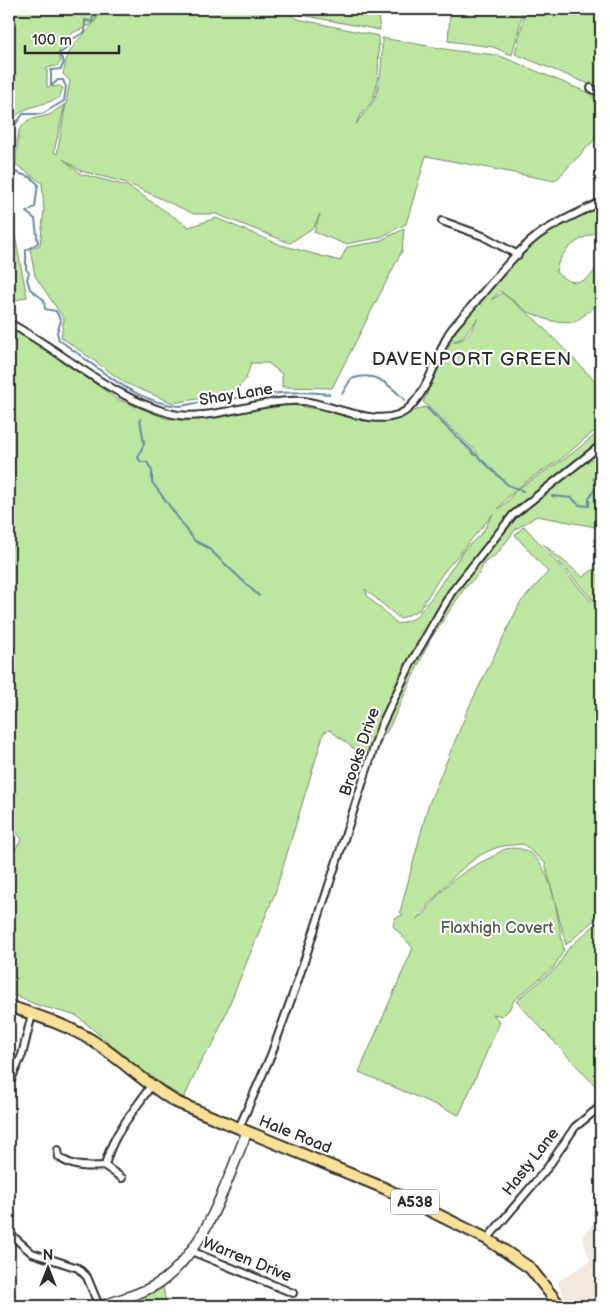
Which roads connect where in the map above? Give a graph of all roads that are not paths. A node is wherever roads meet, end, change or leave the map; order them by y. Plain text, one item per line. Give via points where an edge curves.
1 (591, 88) dead end
2 (601, 94) edge
3 (601, 202) edge
4 (442, 221) dead end
5 (518, 255) junction
6 (9, 323) edge
7 (601, 445) edge
8 (9, 1006) edge
9 (32, 1014) junction
10 (9, 1084) edge
11 (150, 1087) junction
12 (601, 1106) edge
13 (243, 1130) junction
14 (58, 1150) dead end
15 (105, 1166) junction
16 (122, 1178) dead end
17 (9, 1233) edge
18 (487, 1238) junction
19 (191, 1252) junction
20 (293, 1293) dead end
21 (101, 1306) edge
22 (560, 1306) edge

1 - 2 street
3 - 5 street, Shay Lane via 543,232
4 - 5 street via 483,236
5 - 6 street, Shay Lane via 450,331 423,391 410,408 384,416 368,418 304,402 274,401 214,413 170,414 115,392
7 - 13 street, Brooks Drive via 513,515 451,593 412,661 381,726 297,983
8 - 9 main road, Hale Road / A538
9 - 10 street via 22,1055
9 - 11 main road, Hale Road / A538 via 93,1041
11 - 13 main road, Hale Road / A538 via 176,1102
11 - 15 street via 117,1132
12 - 18 street, Hasty Lane via 575,1127 548,1167
13 - 18 main road, Hale Road / A538 via 384,1188
13 - 19 street via 216,1207
14 - 15 street via 59,1157 74,1165 84,1168
15 - 16 street
17 - 21 street via 32,1253 78,1268 87,1276
18 - 22 main road, Hale Road / A538 via 530,1268
19 - 20 street, Warren Drive
19 - 21 street via 165,1279

